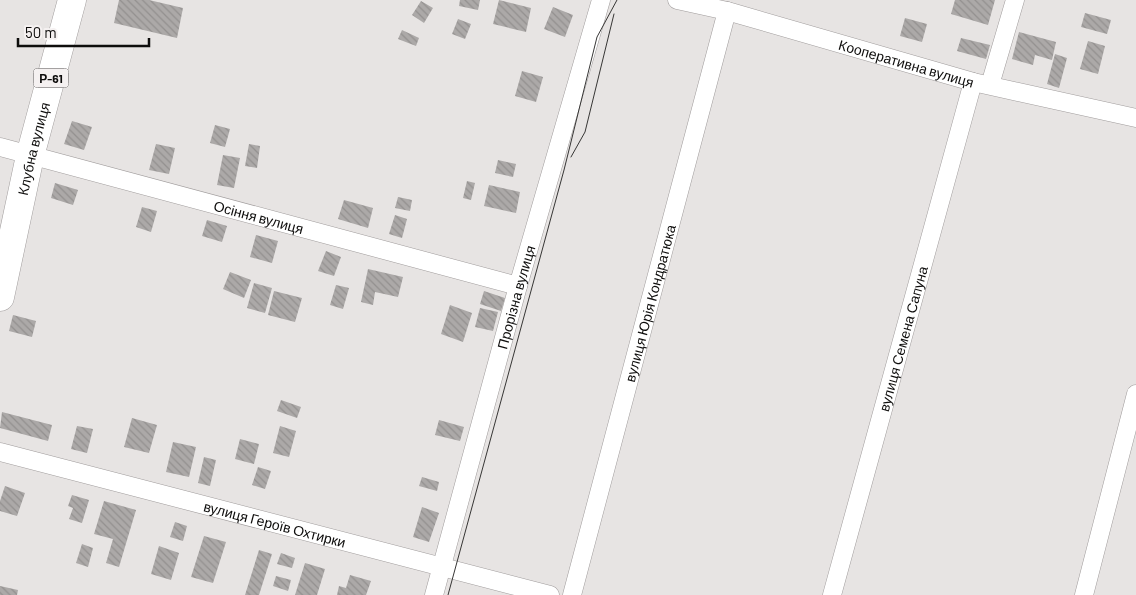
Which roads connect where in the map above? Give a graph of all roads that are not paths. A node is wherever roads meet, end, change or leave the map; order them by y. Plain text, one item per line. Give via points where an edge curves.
1 (72, 0) edge
2 (601, 0) edge
3 (677, 0) edge
4 (1015, 0) edge
5 (727, 11) junction
6 (981, 84) junction
7 (1136, 118) edge
8 (0, 147) edge
9 (30, 156) junction
10 (518, 286) junction
11 (0, 297) edge
12 (1136, 394) edge
13 (0, 452) edge
14 (441, 566) junction
15 (434, 595) edge
16 (550, 595) edge
17 (572, 595) edge
18 (832, 595) edge
19 (1084, 595) edge

1 - 9 main road, Клубна вулиця / Р-61
2 - 10 street, Прорізна вулиця
3 - 5 street, Кооперативна вулиця
4 - 6 street, вулиця Семена Сапуна
5 - 6 street, Кооперативна вулиця
5 - 17 street, вулиця Юрія Кондратюка
6 - 7 street, Кооперативна вулиця
6 - 18 street, вулиця Семена Сапуна
8 - 9 street, Осіння вулиця
9 - 10 street, Осіння вулиця
9 - 11 main road, Клубна вулиця / Р-61
10 - 14 street, Прорізна вулиця
12 - 19 street
13 - 14 street, вулиця Героїв Охтирки
14 - 15 street, Прорізна вулиця
14 - 16 street, вулиця Героїв Охтирки

